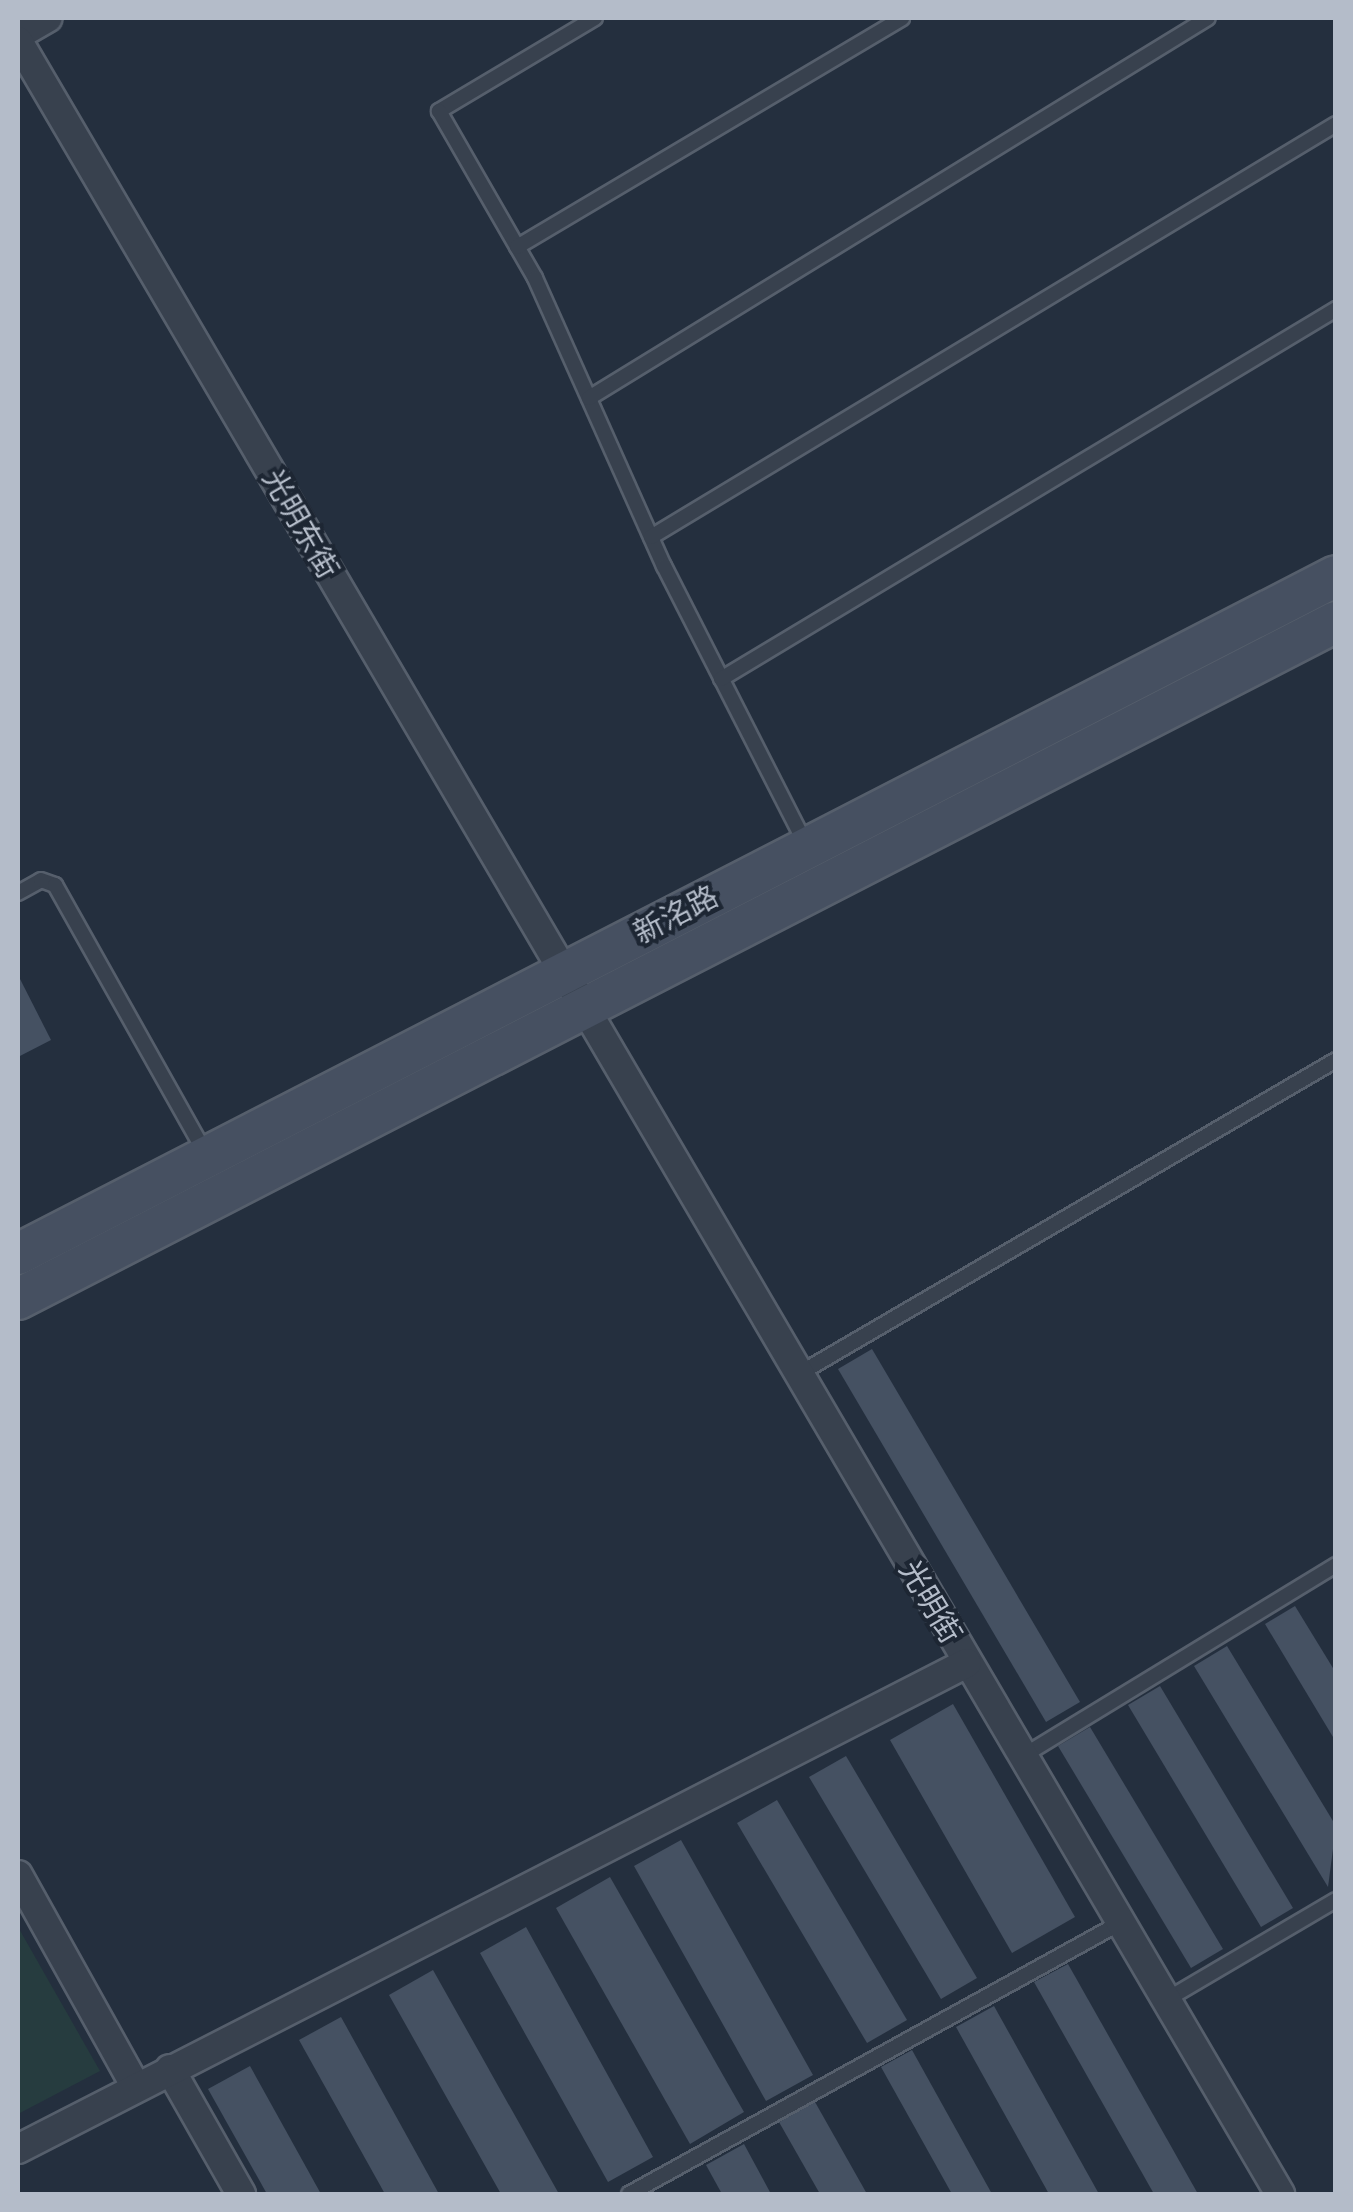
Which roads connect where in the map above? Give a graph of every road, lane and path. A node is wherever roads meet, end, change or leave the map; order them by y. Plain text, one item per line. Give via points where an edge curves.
1 (48, 18) edge
2 (594, 18) edge
3 (902, 18) edge
4 (1208, 18) edge
5 (18, 38) edge
6 (1336, 124) edge
7 (517, 248) junction
8 (1336, 309) edge
9 (589, 398) junction
10 (651, 538) junction
11 (1336, 576) edge
12 (1336, 622) edge
13 (721, 680) junction
14 (808, 848) junction
15 (18, 892) edge
16 (562, 974) junction
17 (580, 1009) junction
18 (1336, 1060) edge
19 (207, 1156) junction
20 (18, 1254) edge
21 (18, 1300) edge
22 (797, 1375) junction
23 (1336, 1566) edge
24 (966, 1663) junction
25 (1022, 1757) junction
26 (18, 1876) edge
27 (1336, 1900) edge
28 (1120, 1923) junction
29 (1166, 2000) junction
30 (170, 2069) junction
31 (136, 2087) junction
32 (18, 2149) edge
33 (240, 2194) edge
34 (629, 2194) edge
35 (1280, 2194) edge

1 - 5 street
2 - 7 lane via 439,111
3 - 7 lane
4 - 9 lane
5 - 16 street, 光明东街
6 - 10 lane
7 - 9 lane
8 - 13 lane
9 - 10 lane
10 - 13 lane
11 - 14 main road, 新洺路
12 - 17 main road, 新洺路
13 - 14 lane
14 - 16 main road, 新洺路
15 - 19 lane via 40,880 55,885
16 - 17 street, 光明东街
16 - 19 main road, 新洺路
17 - 21 main road, 新洺路
17 - 22 street, 光明街
18 - 22 lane
19 - 20 main road, 新洺路
22 - 24 street, 光明街
23 - 25 lane
24 - 25 street, 光明街
24 - 30 street
25 - 28 street, 光明街
26 - 31 street
27 - 29 lane
28 - 29 street, 光明街
28 - 34 lane
29 - 35 street, 光明街
30 - 31 street
30 - 33 street
31 - 32 street

